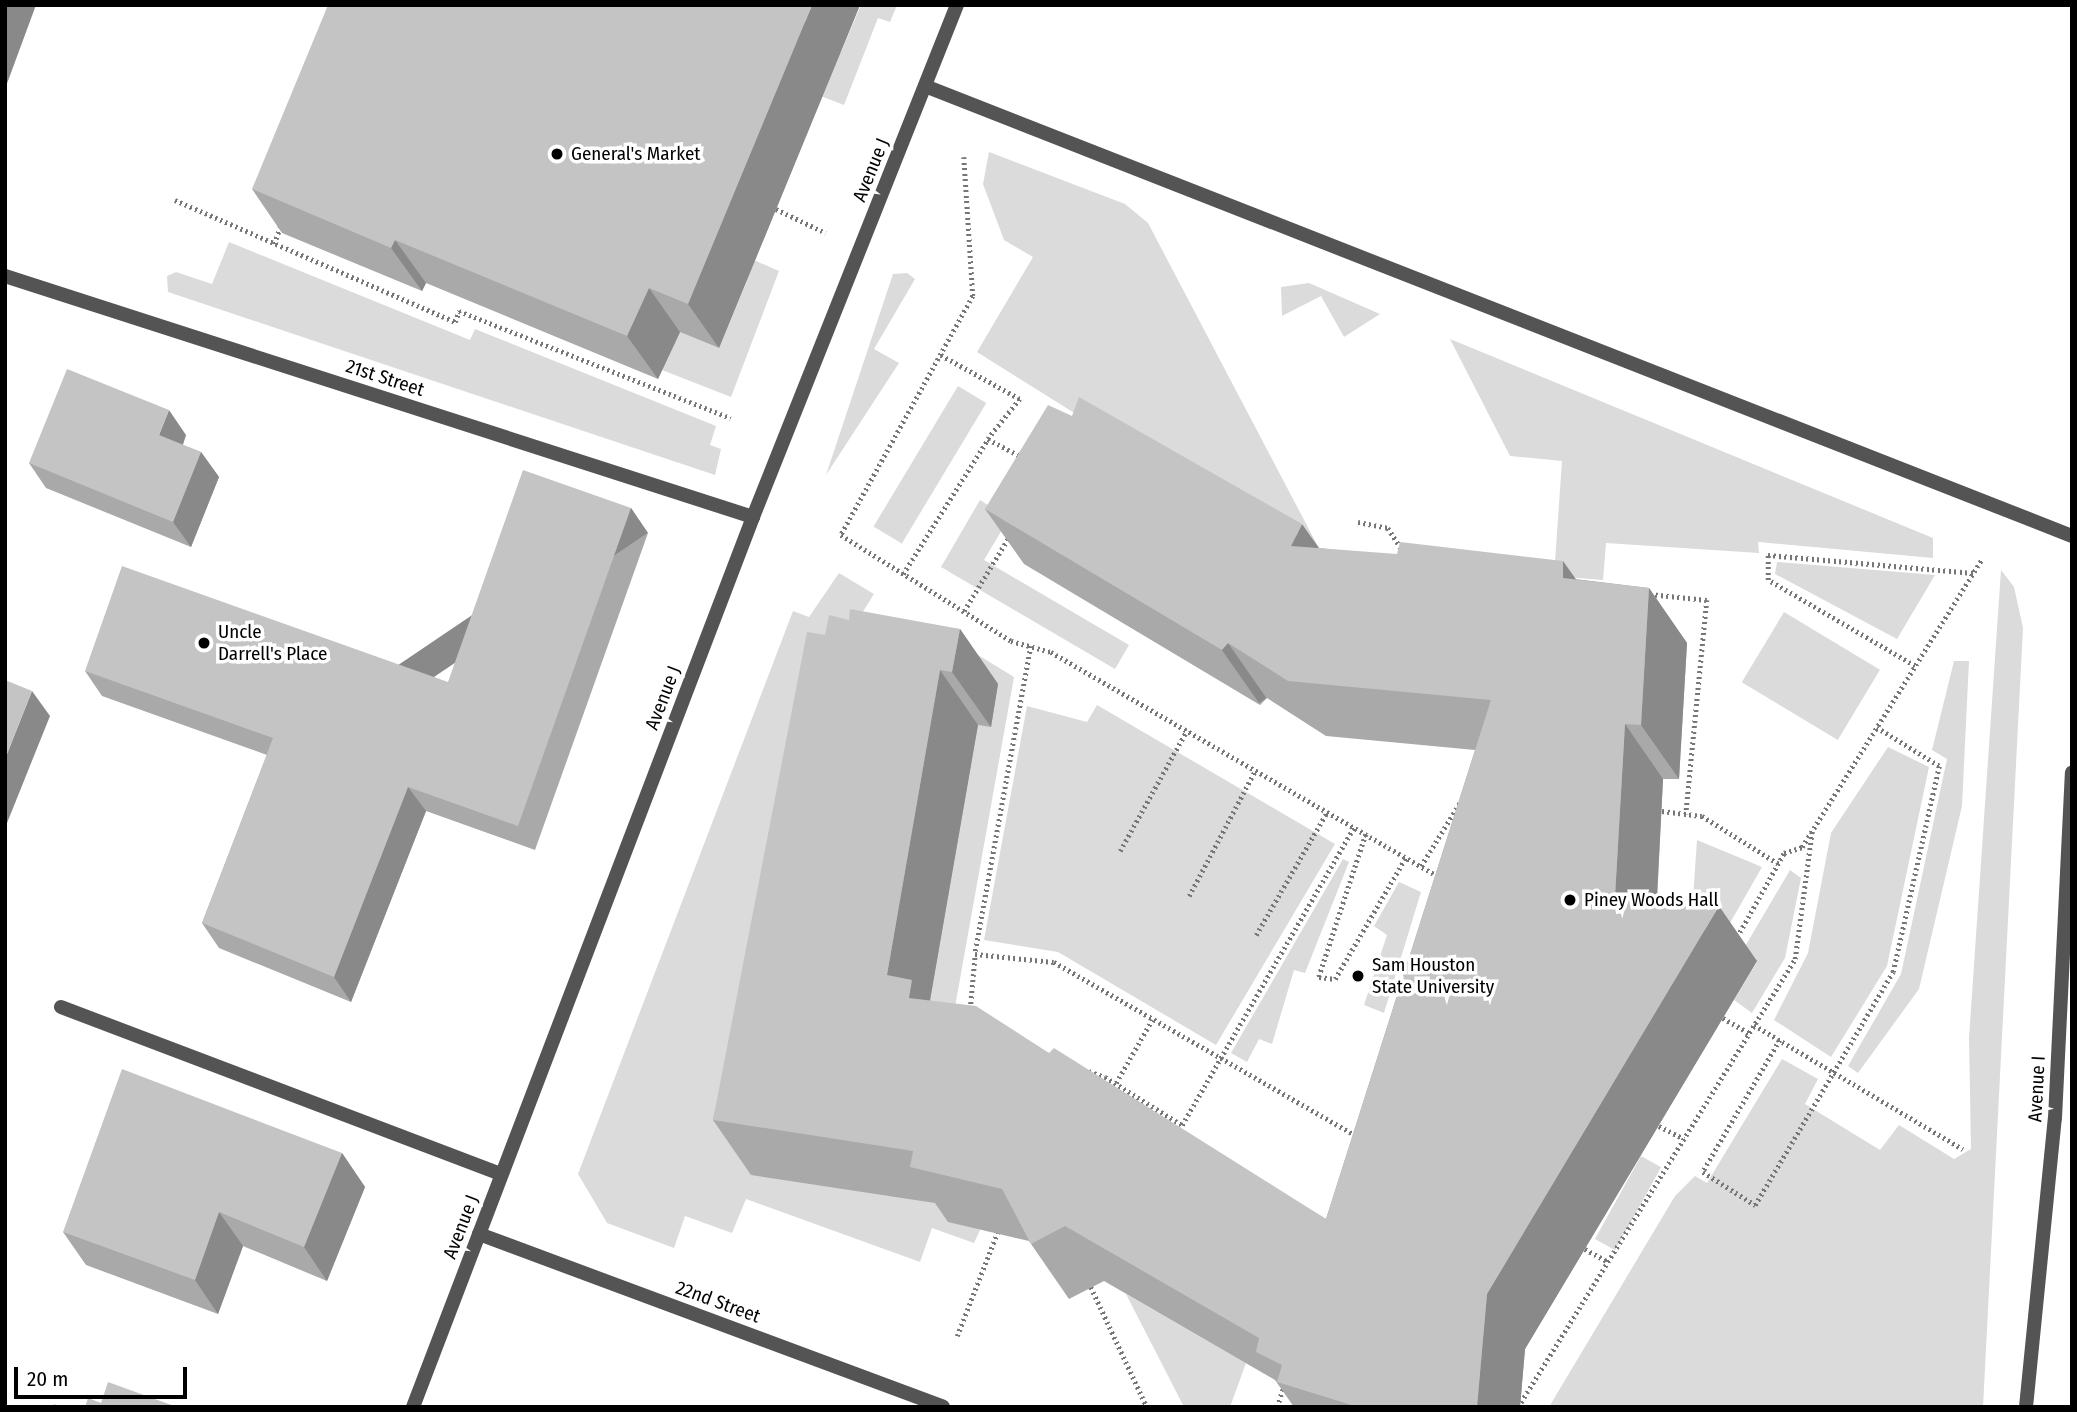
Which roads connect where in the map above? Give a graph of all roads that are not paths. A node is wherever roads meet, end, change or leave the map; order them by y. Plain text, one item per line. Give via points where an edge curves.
1 (957, 5) edge
2 (925, 86) junction
3 (5, 276) edge
4 (753, 517) junction
5 (2072, 536) edge
6 (2072, 772) edge
7 (61, 1007) dead end
8 (501, 1174) junction
9 (479, 1234) junction
10 (413, 1407) edge
11 (943, 1407) edge
12 (2026, 1407) edge

1 - 2 street, Avenue J
2 - 4 street, Avenue J
2 - 5 street
3 - 4 street, 21st Street
4 - 8 street, Avenue J
6 - 12 street, Avenue I via 2055,1118
7 - 8 street
8 - 9 street, Avenue J
9 - 10 street, Avenue J
9 - 11 street, 22nd Street

